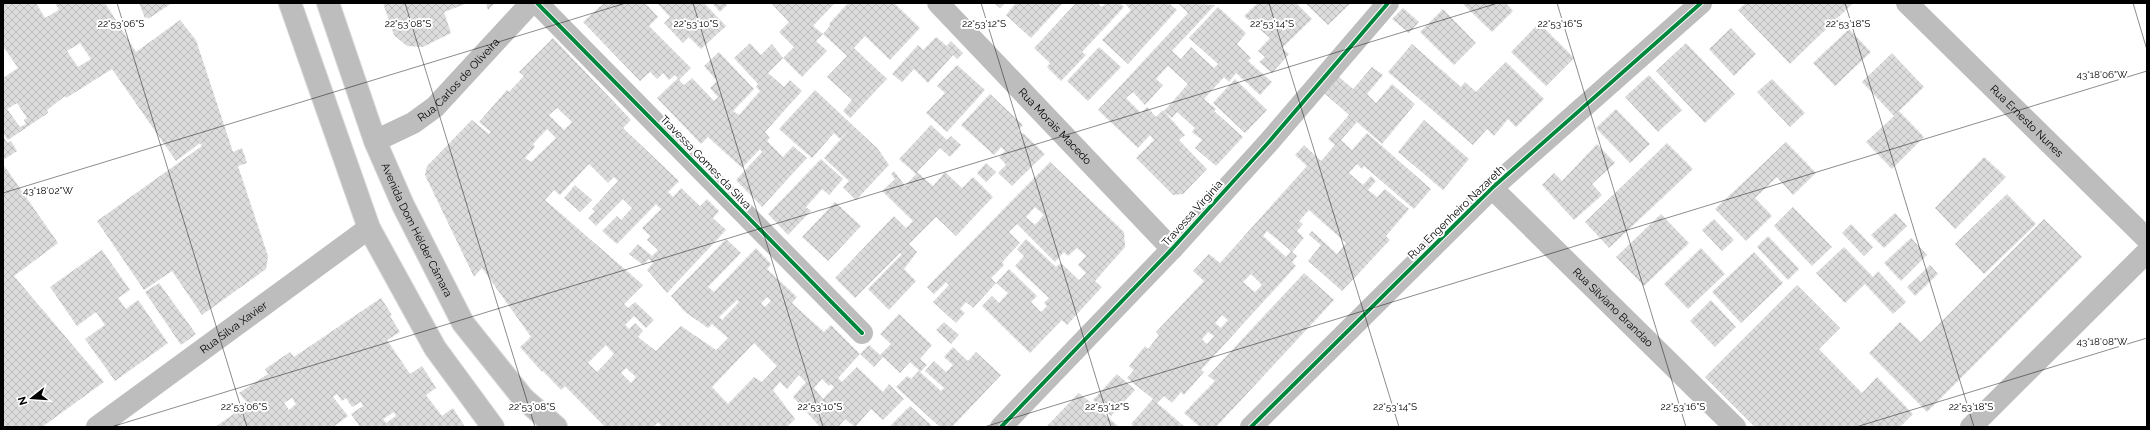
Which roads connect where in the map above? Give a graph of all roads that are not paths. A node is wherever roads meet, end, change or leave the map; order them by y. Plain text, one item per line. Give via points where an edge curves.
1 (290, 3) edge
2 (328, 3) edge
3 (531, 3) edge
4 (537, 3) edge
5 (938, 3) edge
6 (1388, 3) edge
7 (1701, 3) edge
8 (1907, 3) edge
9 (375, 141) junction
10 (1492, 188) junction
11 (370, 228) junction
12 (2147, 239) edge
13 (1172, 249) junction
14 (2147, 252) edge
15 (862, 333) dead end
16 (1255, 426) edge
17 (1732, 426) edge
18 (97, 427) edge
19 (492, 427) edge
20 (556, 427) edge
21 (1002, 427) edge
22 (1971, 427) edge

1 - 11 street
2 - 9 street, Avenida Dom Hélder Câmara
3 - 9 street, Rua Carlos de Oliveira via 435,107 413,123
4 - 15 street, Travessa Gomes da Silva
5 - 13 street, Rua Morais Macedo
6 - 13 street, Travessa Virginia via 1268,143
7 - 10 street, Rua Engenheiro Nazareth
8 - 12 street, Rua Ernesto Nunes
9 - 20 street, Avenida Dom Hélder Câmara via 403,205 463,323 522,398
10 - 16 street, Rua Engenheiro Nazareth
10 - 17 street, Rua Silviano Brandao
11 - 18 street, Rua Silva Xavier
11 - 19 street via 435,348
13 - 21 street, Travessa Virginia
14 - 22 street

